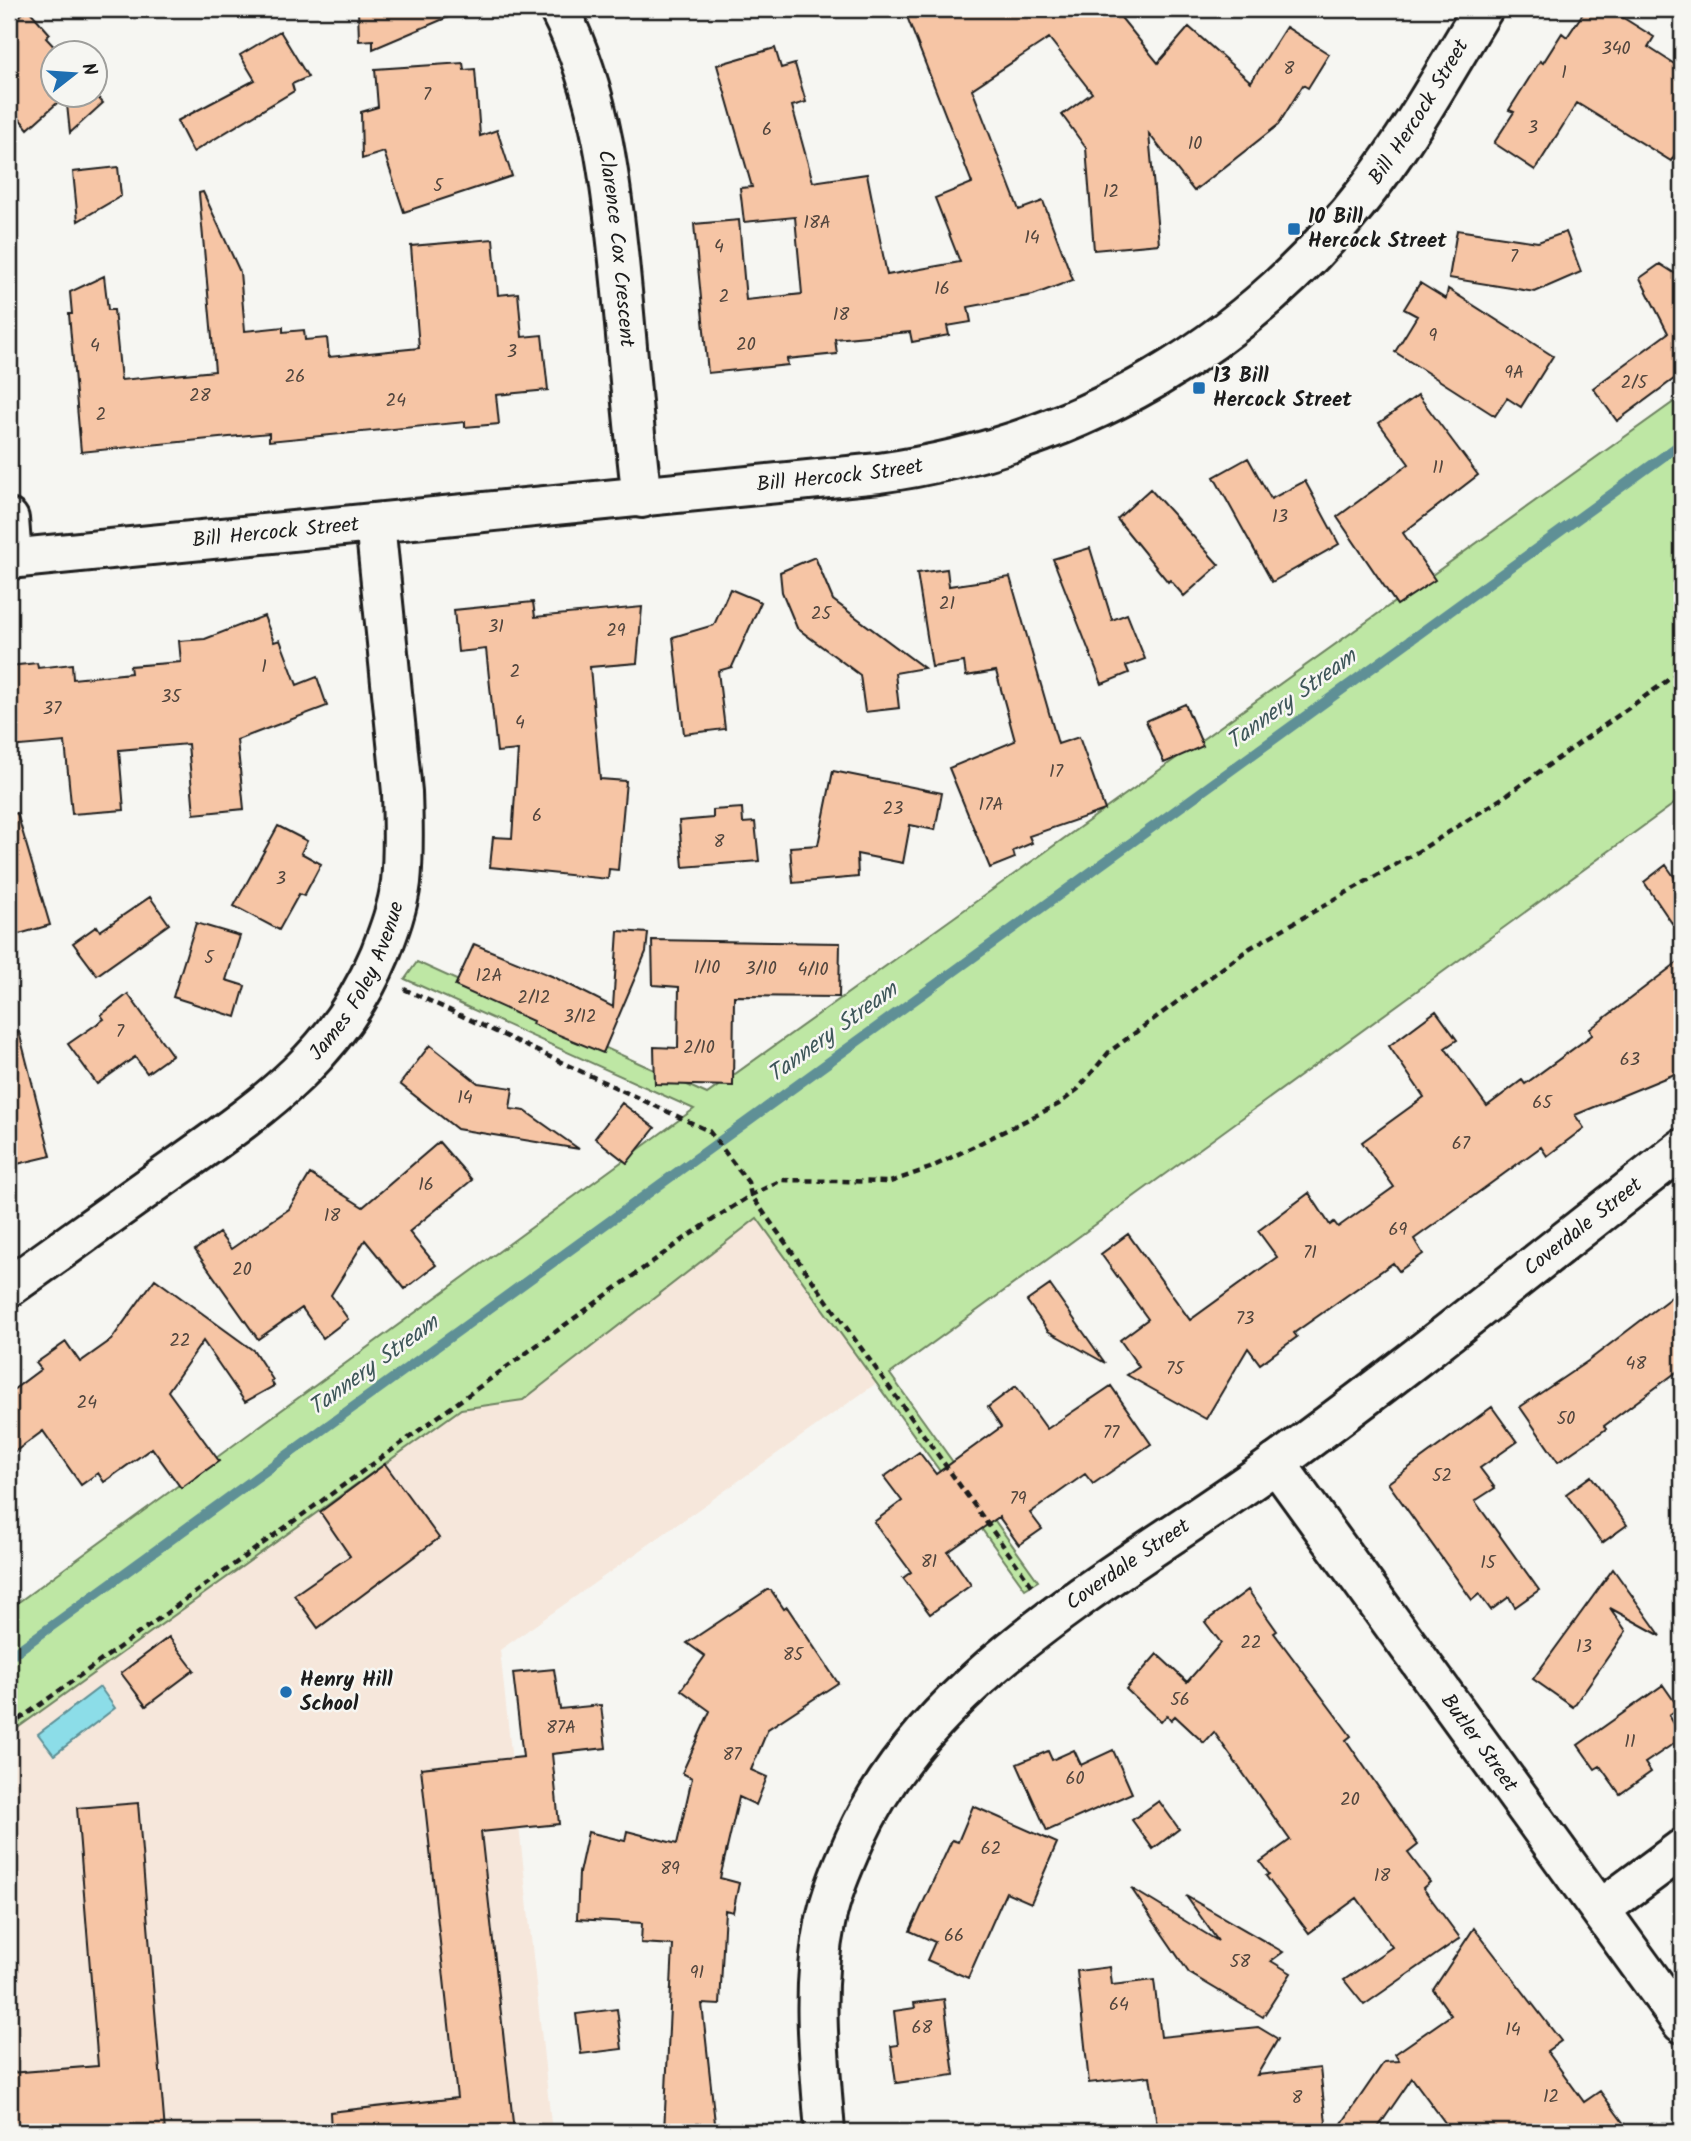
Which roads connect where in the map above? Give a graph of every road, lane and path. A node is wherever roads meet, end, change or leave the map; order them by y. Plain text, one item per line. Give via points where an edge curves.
1 (559, 9) edge
2 (1483, 9) edge
3 (642, 498) junction
4 (9, 519) edge
5 (375, 523) junction
6 (10, 559) edge
7 (1682, 670) edge
8 (371, 974) junction
9 (1682, 1149) edge
10 (751, 1195) junction
11 (9, 1287) edge
12 (1276, 1463) junction
13 (1056, 1617) junction
14 (9, 1727) edge
15 (1682, 1849) edge
16 (1601, 1909) junction
17 (1682, 2023) edge
18 (825, 2132) edge

1 - 3 street, Clarence Cox Crescent via 592,94 612,185
2 - 3 street, Bill Hercock Street via 1372,185 1342,222 1234,327 1157,380 1055,428 974,456 879,473
3 - 5 street, Bill Hercock Street
4 - 6 street
5 - 6 street, Bill Hercock Street
5 - 8 street, James Foley Avenue via 403,833 401,884
7 - 10 path via 1501,799 1250,948 1109,1052 1059,1104 930,1168 890,1182 782,1180
8 - 10 path via 709,1131 748,1182
8 - 11 street, James Foley Avenue via 345,1022 299,1074 254,1113
9 - 12 street, Coverdale Street
10 - 13 path
10 - 14 path
12 - 13 street, Coverdale Street
12 - 16 street, Butler Street
13 - 18 street, Coverdale Street via 984,1671 941,1716 906,1757 856,1837 825,1923 818,1980
15 - 16 street
16 - 17 street, Butler Street

